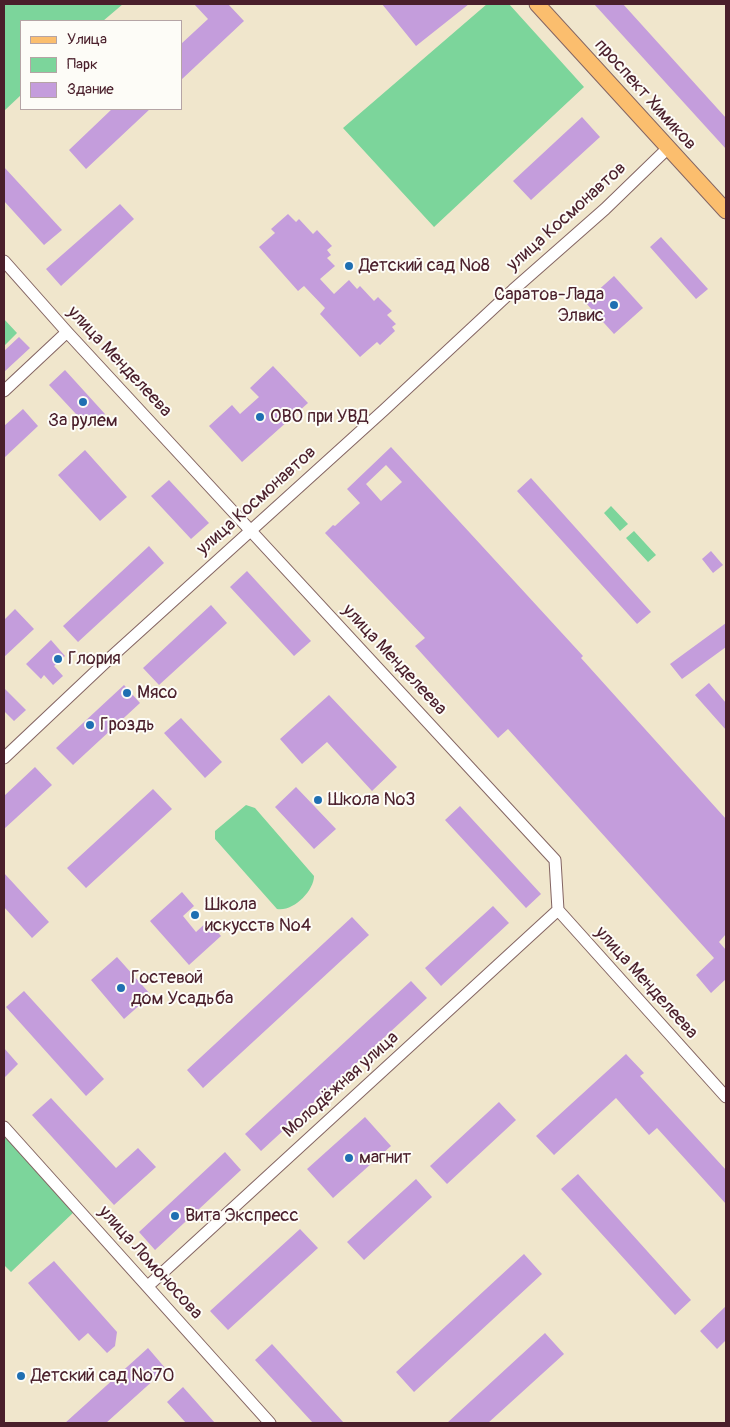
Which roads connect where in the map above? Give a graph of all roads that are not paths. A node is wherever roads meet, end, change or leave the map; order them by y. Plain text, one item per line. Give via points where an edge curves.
1 (537, 4) edge
2 (668, 148) junction
3 (726, 212) edge
4 (4, 261) edge
5 (67, 332) junction
6 (4, 391) edge
7 (251, 530) junction
8 (4, 758) edge
9 (558, 910) junction
10 (726, 1097) edge
11 (4, 1127) edge
12 (148, 1286) junction
13 (270, 1423) edge

1 - 2 main road, проспект Химиков
2 - 3 main road, проспект Химиков
2 - 7 street, улица Космонавтов
4 - 5 street, улица Менделеева
5 - 6 street
5 - 7 street, улица Менделеева
7 - 8 street, улица Космонавтов
7 - 9 street, улица Менделеева via 555,860
9 - 10 street, улица Менделеева
9 - 12 street, Молодёжная улица
11 - 12 street, улица Ломоносова
12 - 13 street, улица Ломоносова

